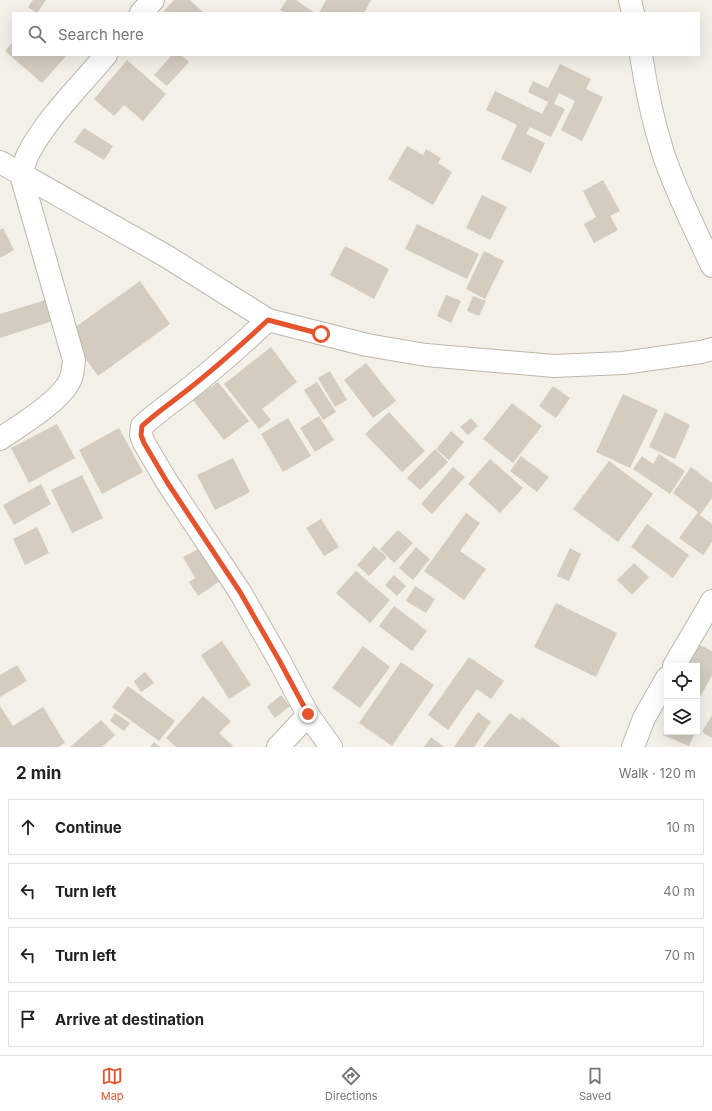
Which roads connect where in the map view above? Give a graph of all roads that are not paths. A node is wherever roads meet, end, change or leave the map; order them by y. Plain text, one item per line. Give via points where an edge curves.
1 (153, 0) edge
2 (630, 0) edge
3 (143, 12) edge
4 (634, 12) edge
5 (105, 56) edge
6 (641, 56) edge
7 (0, 162) edge
8 (21, 175) junction
9 (712, 266) edge
10 (268, 320) junction
11 (708, 353) edge
12 (0, 439) edge
13 (712, 601) edge
14 (676, 663) edge
15 (664, 683) edge
16 (308, 714) junction
17 (278, 747) edge
18 (331, 747) edge
19 (633, 747) edge

1 - 3 street
2 - 4 street
5 - 8 street via 54,116 28,155
6 - 9 street via 653,119 663,154
7 - 8 street
8 - 10 street via 166,256
8 - 12 street via 74,360 73,374 58,398
10 - 11 street via 367,345 426,355 554,366 623,363
10 - 16 street via 186,392 142,426 141,435 167,482 240,592
13 - 14 street
15 - 19 street via 644,718
16 - 17 street
16 - 18 street

